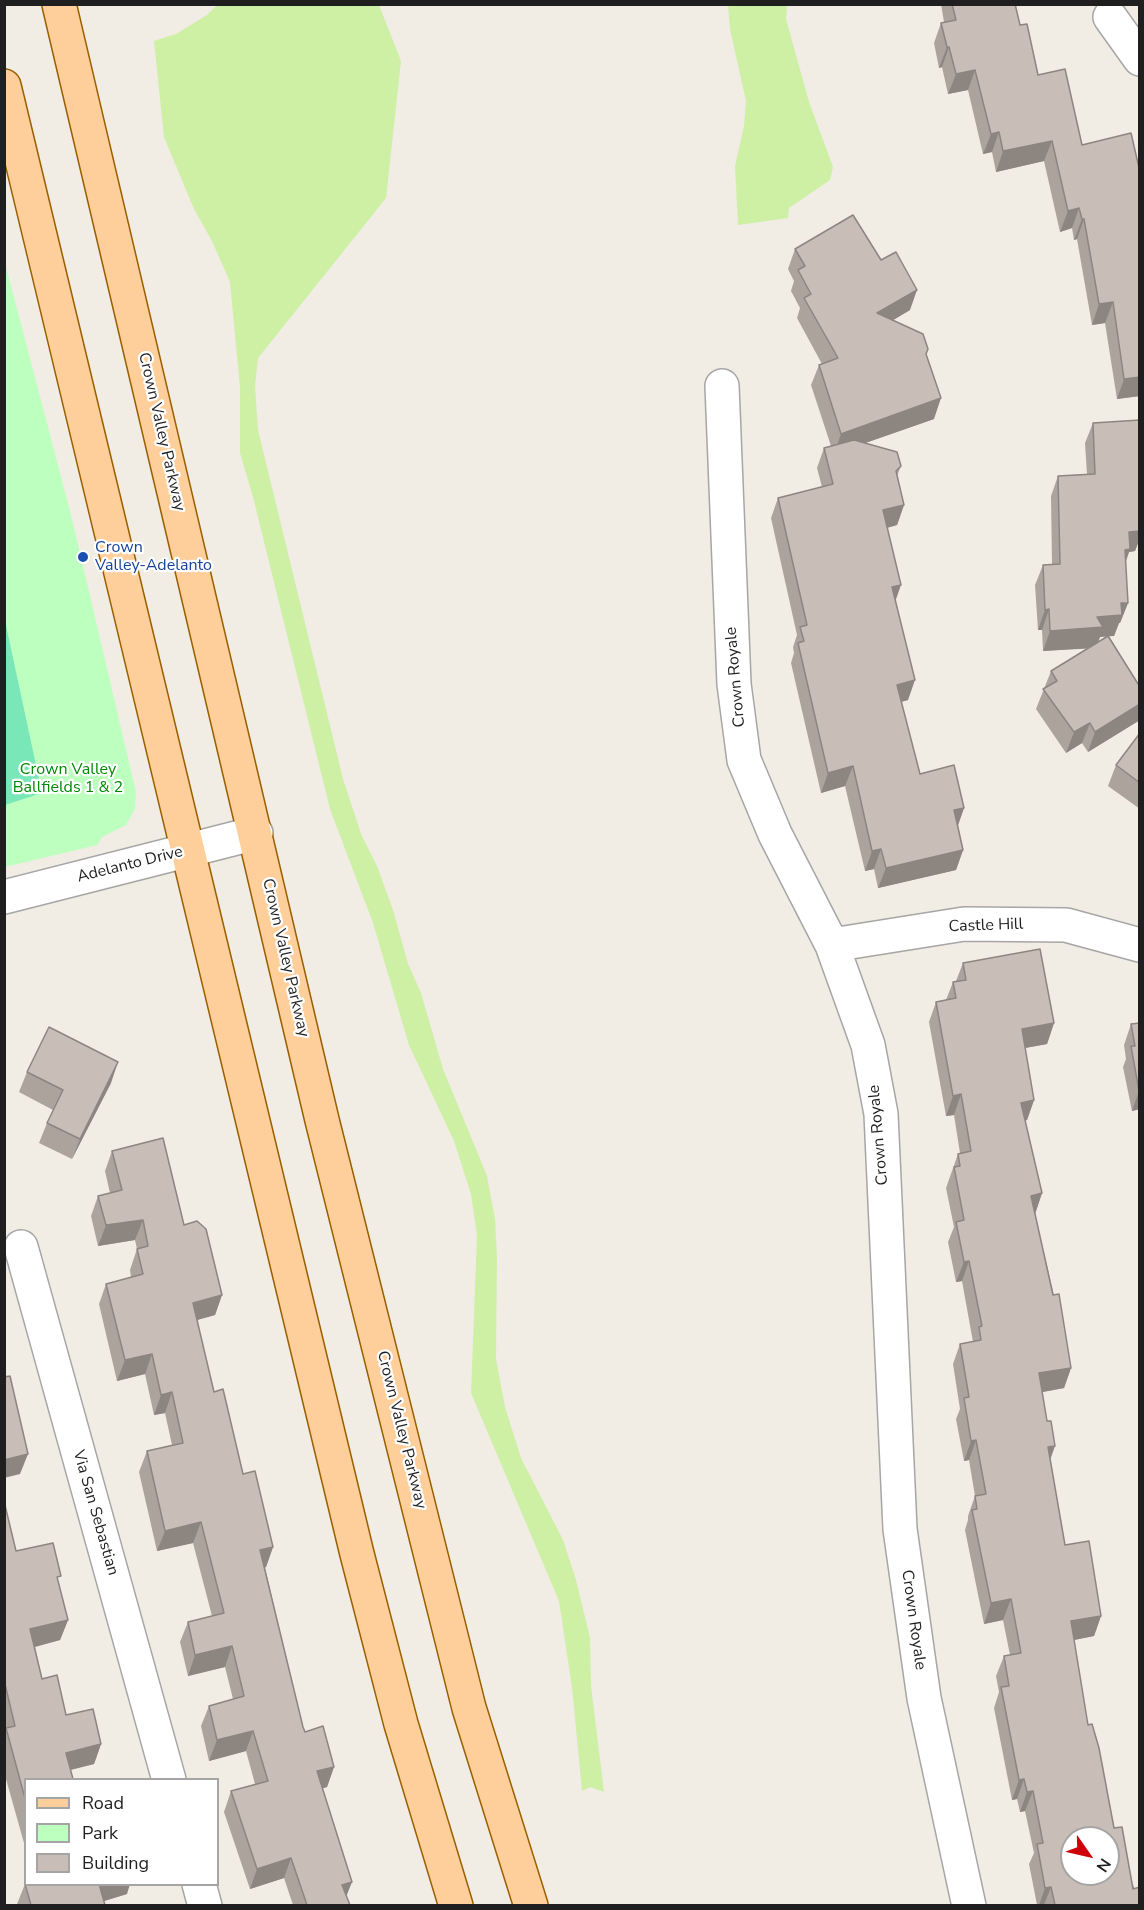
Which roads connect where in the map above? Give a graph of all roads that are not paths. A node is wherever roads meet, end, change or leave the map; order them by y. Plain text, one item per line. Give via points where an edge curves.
1 (59, 4) edge
2 (1110, 17) dead end
3 (1140, 59) edge
4 (4, 86) edge
5 (722, 386) dead end
6 (256, 833) junction
7 (186, 851) junction
8 (4, 897) edge
9 (832, 945) junction
10 (1140, 945) edge
11 (21, 1246) dead end
12 (169, 1778) edge
13 (200, 1886) edge
14 (205, 1905) edge
15 (456, 1905) edge
16 (531, 1905) edge
17 (969, 1905) edge

1 - 6 main road, Crown Valley Parkway
2 - 3 street
4 - 7 main road
5 - 9 street, Crown Royale via 734,684 744,760 775,834
6 - 7 street, Adelanto Drive
6 - 16 main road, Crown Valley Parkway via 322,1120 469,1708
7 - 8 street, Adelanto Drive
7 - 15 main road via 360,1565 401,1724
9 - 10 street, Castle Hill via 964,924 1066,925
9 - 17 street, Crown Royale via 868,1045 881,1114 900,1529 924,1698
11 - 12 street, Via San Sebastian
13 - 14 street

